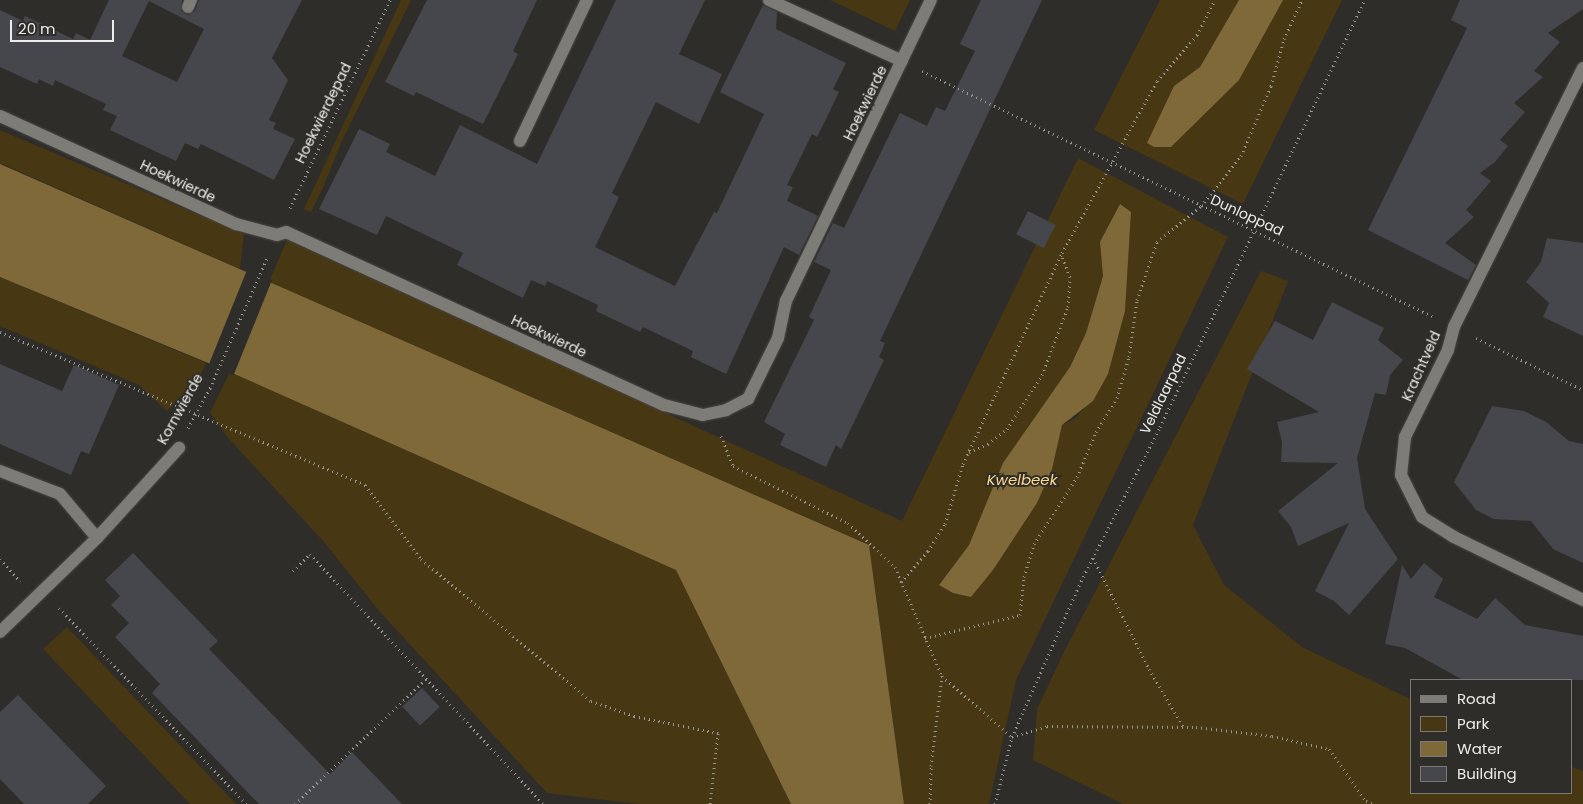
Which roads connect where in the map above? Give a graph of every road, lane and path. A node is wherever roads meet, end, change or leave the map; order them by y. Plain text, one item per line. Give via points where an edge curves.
1 (390, 0) edge
2 (587, 0) edge
3 (769, 0) edge
4 (930, 0) edge
5 (1215, 0) edge
6 (1302, 0) edge
7 (1365, 0) edge
8 (902, 61) junction
9 (1583, 68) edge
10 (0, 116) edge
11 (520, 141) dead end
12 (1114, 164) junction
13 (1201, 206) junction
14 (1253, 231) junction
15 (277, 235) junction
16 (1061, 255) junction
17 (259, 275) dead end
18 (1454, 327) junction
19 (0, 332) edge
20 (1583, 390) edge
21 (196, 413) junction
22 (712, 414) junction
23 (179, 448) joint
24 (969, 452) junction
25 (0, 471) edge
26 (97, 538) junction
27 (1093, 558) junction
28 (293, 571) dead end
29 (901, 582) junction
30 (43, 591) junction
31 (1583, 600) edge
32 (0, 632) edge
33 (925, 638) junction
34 (942, 676) junction
35 (427, 678) junction
36 (1183, 727) junction
37 (1012, 737) junction
38 (246, 804) edge
39 (296, 804) edge
40 (543, 804) edge
41 (710, 804) edge
42 (930, 804) edge
43 (995, 804) edge
44 (1373, 804) edge

1 - 15 path, Hoekwierdepad
2 - 11 street
3 - 8 street, Hoekwierde
4 - 8 street, Hoekwierde
5 - 12 path via 1197,35 1157,81
6 - 13 path via 1284,39 1271,86 1241,156
7 - 14 path, Veldlaarpad
8 - 12 path, Dunloppad
8 - 22 street, Hoekwierde via 786,301 778,338 748,399
9 - 18 street, Krachtveld
10 - 15 street, Hoekwierde via 236,224
12 - 13 path, Dunloppad
12 - 16 path
13 - 14 path, Dunloppad
13 - 33 path via 1157,242 1138,300 1129,357 1117,398 1096,432 1077,477 1034,544 1024,578 1020,615
14 - 18 path, Dunloppad
14 - 27 path, Veldlaarpad via 1160,427
15 - 22 street, Hoekwierde via 286,232 664,405 703,415
16 - 24 path
16 - 24 path via 1070,277 1068,307 1042,375 1007,429 988,444
17 - 21 path, Kornwierde
18 - 20 path, Dunloppad
18 - 31 street, Krachtveld via 1444,358 1405,437 1401,475 1422,517 1454,537
19 - 21 path
21 - 23 path, Kornwierde
21 - 41 path via 365,485 421,559 591,701 634,716 718,733
22 - 29 path via 733,466 848,523 895,567
23 - 26 street, Kornwierde
24 - 29 path via 951,496 945,524 928,551
25 - 26 street via 60,494
26 - 30 street, Kornwierde
27 - 36 path via 1149,669
27 - 37 path, Veldlaarpad
28 - 35 path via 310,554
29 - 33 path
30 - 32 street, Kornwierde
30 - 38 path
33 - 34 path
34 - 37 path
34 - 42 path via 931,766
35 - 39 path
35 - 40 path
36 - 37 path via 1047,726
36 - 44 path via 1272,736 1329,748 1366,802
37 - 43 path, Veldlaarpad

